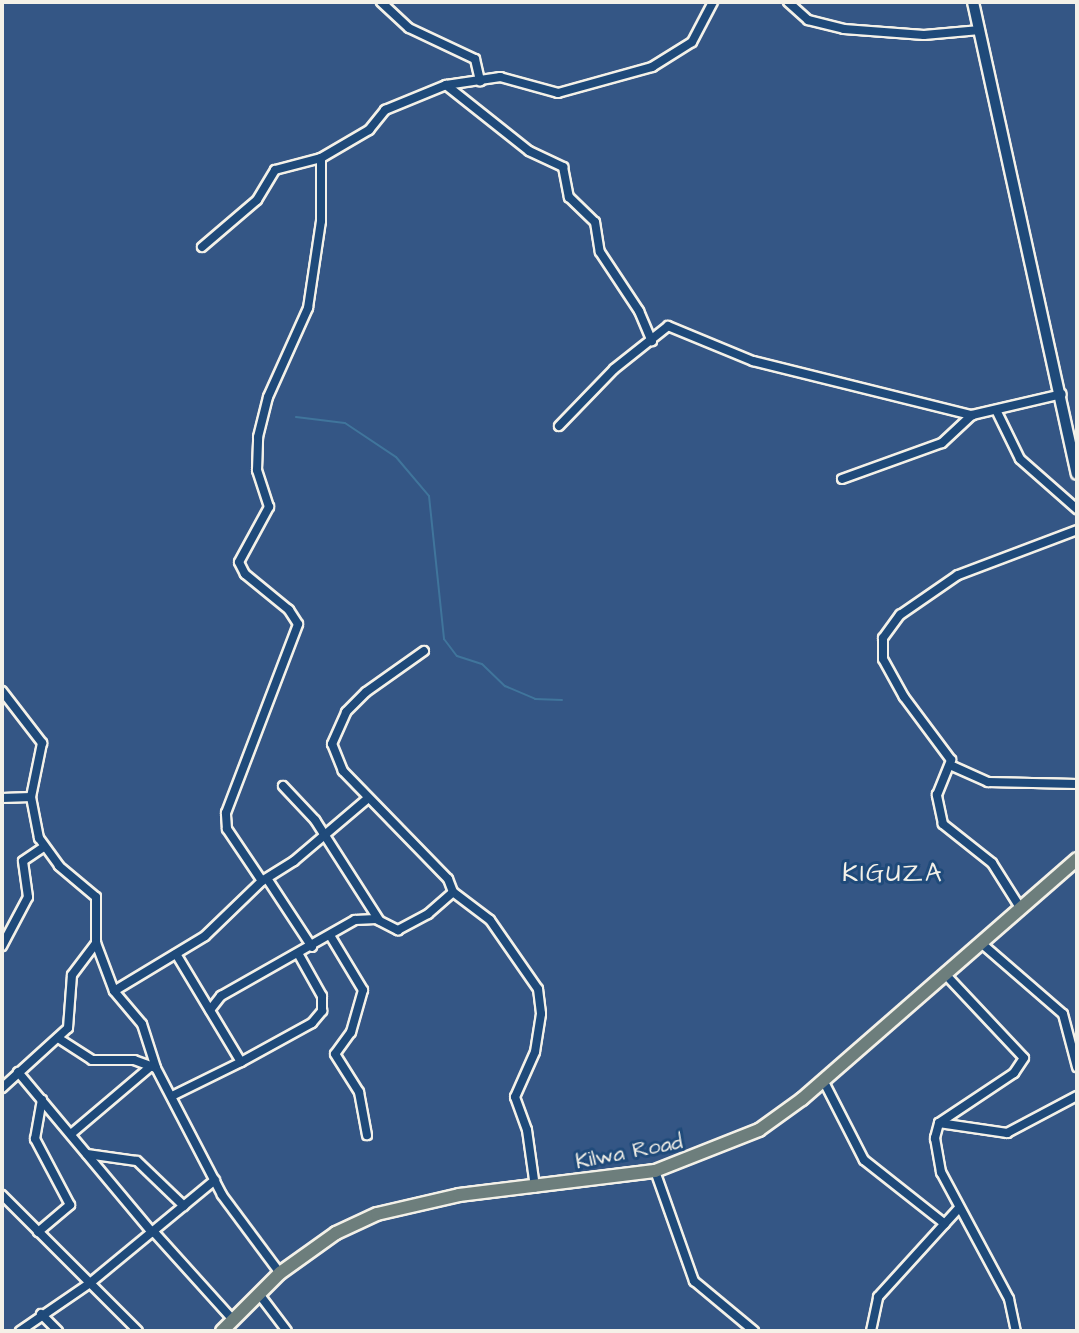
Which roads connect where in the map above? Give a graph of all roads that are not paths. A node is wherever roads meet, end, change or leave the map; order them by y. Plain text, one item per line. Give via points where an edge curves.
1 (381, 2) edge
2 (713, 2) edge
3 (788, 2) edge
4 (973, 2) edge
5 (980, 30) junction
6 (480, 81) junction
7 (446, 85) junction
8 (321, 158) junction
9 (202, 247) dead end
10 (652, 341) junction
11 (1062, 394) junction
12 (997, 412) junction
13 (972, 415) junction
14 (559, 426) dead end
15 (1077, 474) edge
16 (842, 479) dead end
17 (1077, 509) edge
18 (1077, 530) edge
19 (424, 651) dead end
20 (2, 691) edge
21 (950, 765) junction
22 (1077, 784) edge
23 (283, 786) dead end
24 (31, 797) junction
25 (2, 798) edge
26 (367, 799) junction
27 (323, 835) junction
28 (44, 847) junction
29 (1077, 859) edge
30 (265, 881) junction
31 (453, 892) junction
32 (1021, 909) junction
33 (379, 921) junction
34 (331, 937) junction
35 (96, 943) junction
36 (981, 943) junction
37 (2, 946) edge
38 (312, 947) junction
39 (176, 954) junction
40 (299, 955) junction
41 (945, 974) junction
42 (114, 991) junction
43 (210, 1010) junction
44 (58, 1038) junction
45 (241, 1062) junction
46 (153, 1067) junction
47 (1077, 1067) edge
48 (18, 1072) junction
49 (823, 1080) junction
50 (2, 1088) edge
51 (172, 1096) junction
52 (1077, 1096) edge
53 (42, 1100) junction
54 (939, 1123) junction
55 (71, 1134) junction
56 (367, 1135) dead end
57 (87, 1154) junction
58 (655, 1171) junction
59 (215, 1180) junction
60 (535, 1187) junction
61 (2, 1195) edge
62 (184, 1206) junction
63 (958, 1209) junction
64 (945, 1224) junction
65 (38, 1232) junction
66 (152, 1232) junction
67 (280, 1273) junction
68 (90, 1283) junction
69 (259, 1294) junction
70 (41, 1314) junction
71 (233, 1320) junction
72 (749, 1330) edge
73 (20, 1331) edge
74 (58, 1331) edge
75 (138, 1331) edge
76 (222, 1331) edge
77 (287, 1331) edge
78 (871, 1331) edge
79 (1016, 1331) edge

1 - 6 street via 409,28 475,59
2 - 6 street via 701,32 684,49 616,81 558,93 519,79
3 - 5 street via 808,20 844,29 924,35
4 - 5 street
5 - 11 street
6 - 7 street
7 - 8 street via 385,110 369,130
7 - 10 street via 529,151 563,167 569,197 595,222 600,252
8 - 9 street via 275,170 257,200
8 - 30 street via 321,221 308,308 268,397 258,437 257,470 269,507 239,562 298,624 225,821
10 - 13 street via 674,326 753,361
10 - 14 street via 614,369
11 - 12 street
11 - 15 street
12 - 13 street
12 - 17 street via 1020,459
13 - 16 street via 942,443
18 - 21 street via 958,575 927,592 886,630 883,659
19 - 26 street via 386,674 336,728 336,761
20 - 24 street via 42,743
21 - 22 street via 980,781
21 - 32 street via 937,795 943,824 992,863
23 - 27 street
24 - 25 street
24 - 28 street
26 - 27 street
26 - 31 street via 448,879
27 - 30 street
27 - 33 street
28 - 35 street via 96,897
28 - 37 street via 23,861 28,897
29 - 32 highway, Kilwa Road
30 - 38 street
30 - 39 street via 211,932
31 - 33 street via 405,928
31 - 60 street via 490,920 538,989 541,1014 535,1052 515,1097 527,1130
32 - 36 highway, Kilwa Road
33 - 34 street via 355,920
34 - 38 street
34 - 56 street via 363,990 351,1032 335,1054 359,1092
35 - 42 street
35 - 44 street via 72,975 70,1021
36 - 41 highway, Kilwa Road
36 - 47 street via 1063,1014
38 - 40 street
39 - 42 street
39 - 43 street
40 - 43 street via 221,996
40 - 45 street via 322,996 322,1011 312,1023
41 - 49 highway, Kilwa Road
41 - 54 street via 1024,1058 1014,1073
42 - 46 street via 142,1024
43 - 45 street
44 - 46 street via 92,1060 134,1060
44 - 48 street
45 - 51 street
46 - 51 street
46 - 55 street
48 - 50 street
48 - 53 street
49 - 58 highway, Kilwa Road via 759,1130
49 - 64 street via 864,1160
51 - 59 street
52 - 54 street via 1007,1133
53 - 55 street
53 - 65 street via 35,1139 70,1205
54 - 63 street via 935,1151
55 - 57 street
57 - 62 street via 137,1161
57 - 66 street
58 - 60 highway, Kilwa Road
58 - 72 street via 694,1281
59 - 62 street
59 - 67 street
60 - 67 highway, Kilwa Road via 398,1206 336,1233
61 - 65 street
62 - 66 street
63 - 64 street
63 - 79 street via 1009,1299
64 - 78 street via 878,1297
65 - 68 street
66 - 68 street
66 - 71 street
67 - 69 highway, Kilwa Road
68 - 70 street
68 - 75 street
69 - 71 highway, Kilwa Road
69 - 77 street
70 - 73 street
70 - 74 street
71 - 76 highway, Kilwa Road

